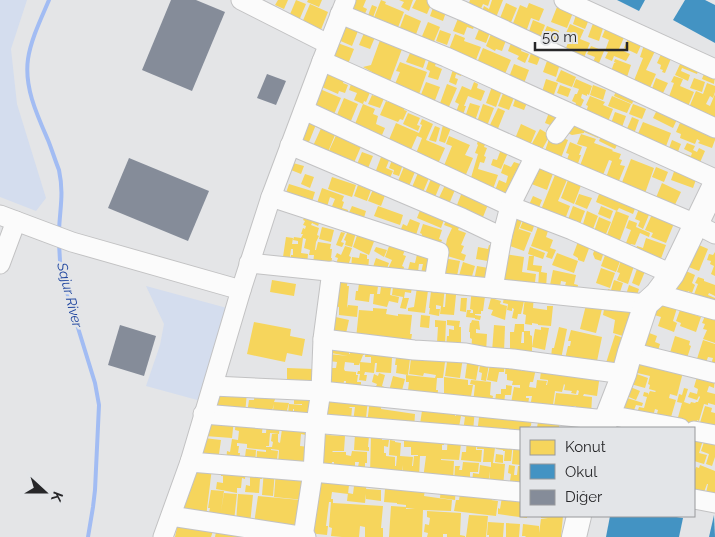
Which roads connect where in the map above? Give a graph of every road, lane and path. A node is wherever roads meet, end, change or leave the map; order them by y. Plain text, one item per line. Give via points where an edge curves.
1 (241, 0) edge
2 (437, 0) edge
3 (564, 0) edge
4 (343, 7) edge
5 (325, 53) junction
6 (715, 69) edge
7 (304, 110) junction
8 (571, 114) junction
9 (715, 128) edge
10 (556, 134) dead end
11 (290, 145) junction
12 (535, 156) junction
13 (715, 179) edge
14 (715, 185) edge
15 (271, 197) junction
16 (510, 206) junction
17 (8, 218) edge
18 (705, 229) edge
19 (502, 237) junction
20 (249, 263) junction
21 (0, 264) edge
22 (332, 271) junction
23 (672, 274) junction
24 (434, 282) junction
25 (493, 288) junction
26 (241, 290) junction
27 (652, 299) junction
28 (715, 310) edge
29 (323, 340) junction
30 (627, 363) junction
31 (715, 372) edge
32 (213, 386) junction
33 (321, 391) junction
34 (204, 414) junction
35 (606, 421) edge
36 (316, 423) junction
37 (669, 427) edge
38 (695, 431) edge
39 (715, 435) edge
40 (520, 440) edge
41 (190, 462) junction
42 (312, 472) junction
43 (520, 492) edge
44 (695, 499) edge
45 (715, 503) edge
46 (171, 516) junction
47 (579, 517) edge
48 (258, 534) edge
49 (163, 537) edge
50 (304, 537) edge
51 (574, 537) edge

1 - 5 street
2 - 9 street
3 - 6 street
4 - 5 street
4 - 8 street
5 - 7 street
5 - 12 street
7 - 11 street
7 - 16 street
8 - 10 street
8 - 13 street
11 - 15 street
11 - 19 street
12 - 16 street
12 - 18 street
14 - 18 main road
15 - 20 street
15 - 24 street via 439,252
16 - 19 street
16 - 23 street
17 - 21 street
17 - 26 street via 72,242
18 - 23 main road
19 - 25 street
20 - 22 street
20 - 26 street
22 - 24 street
22 - 29 street
23 - 27 main road
24 - 25 street
25 - 27 street
26 - 32 street
27 - 28 street
27 - 30 main road
29 - 30 street via 513,359
29 - 33 street
30 - 31 street
30 - 35 main road
32 - 33 street
32 - 34 street
33 - 35 street
33 - 36 street
34 - 36 street
34 - 41 street
35 - 37 street
36 - 40 street
36 - 42 street
38 - 39 street
41 - 42 street
41 - 46 street
42 - 43 street
42 - 50 street
44 - 45 street
46 - 48 street
46 - 49 street
47 - 51 main road
48 - 50 street

